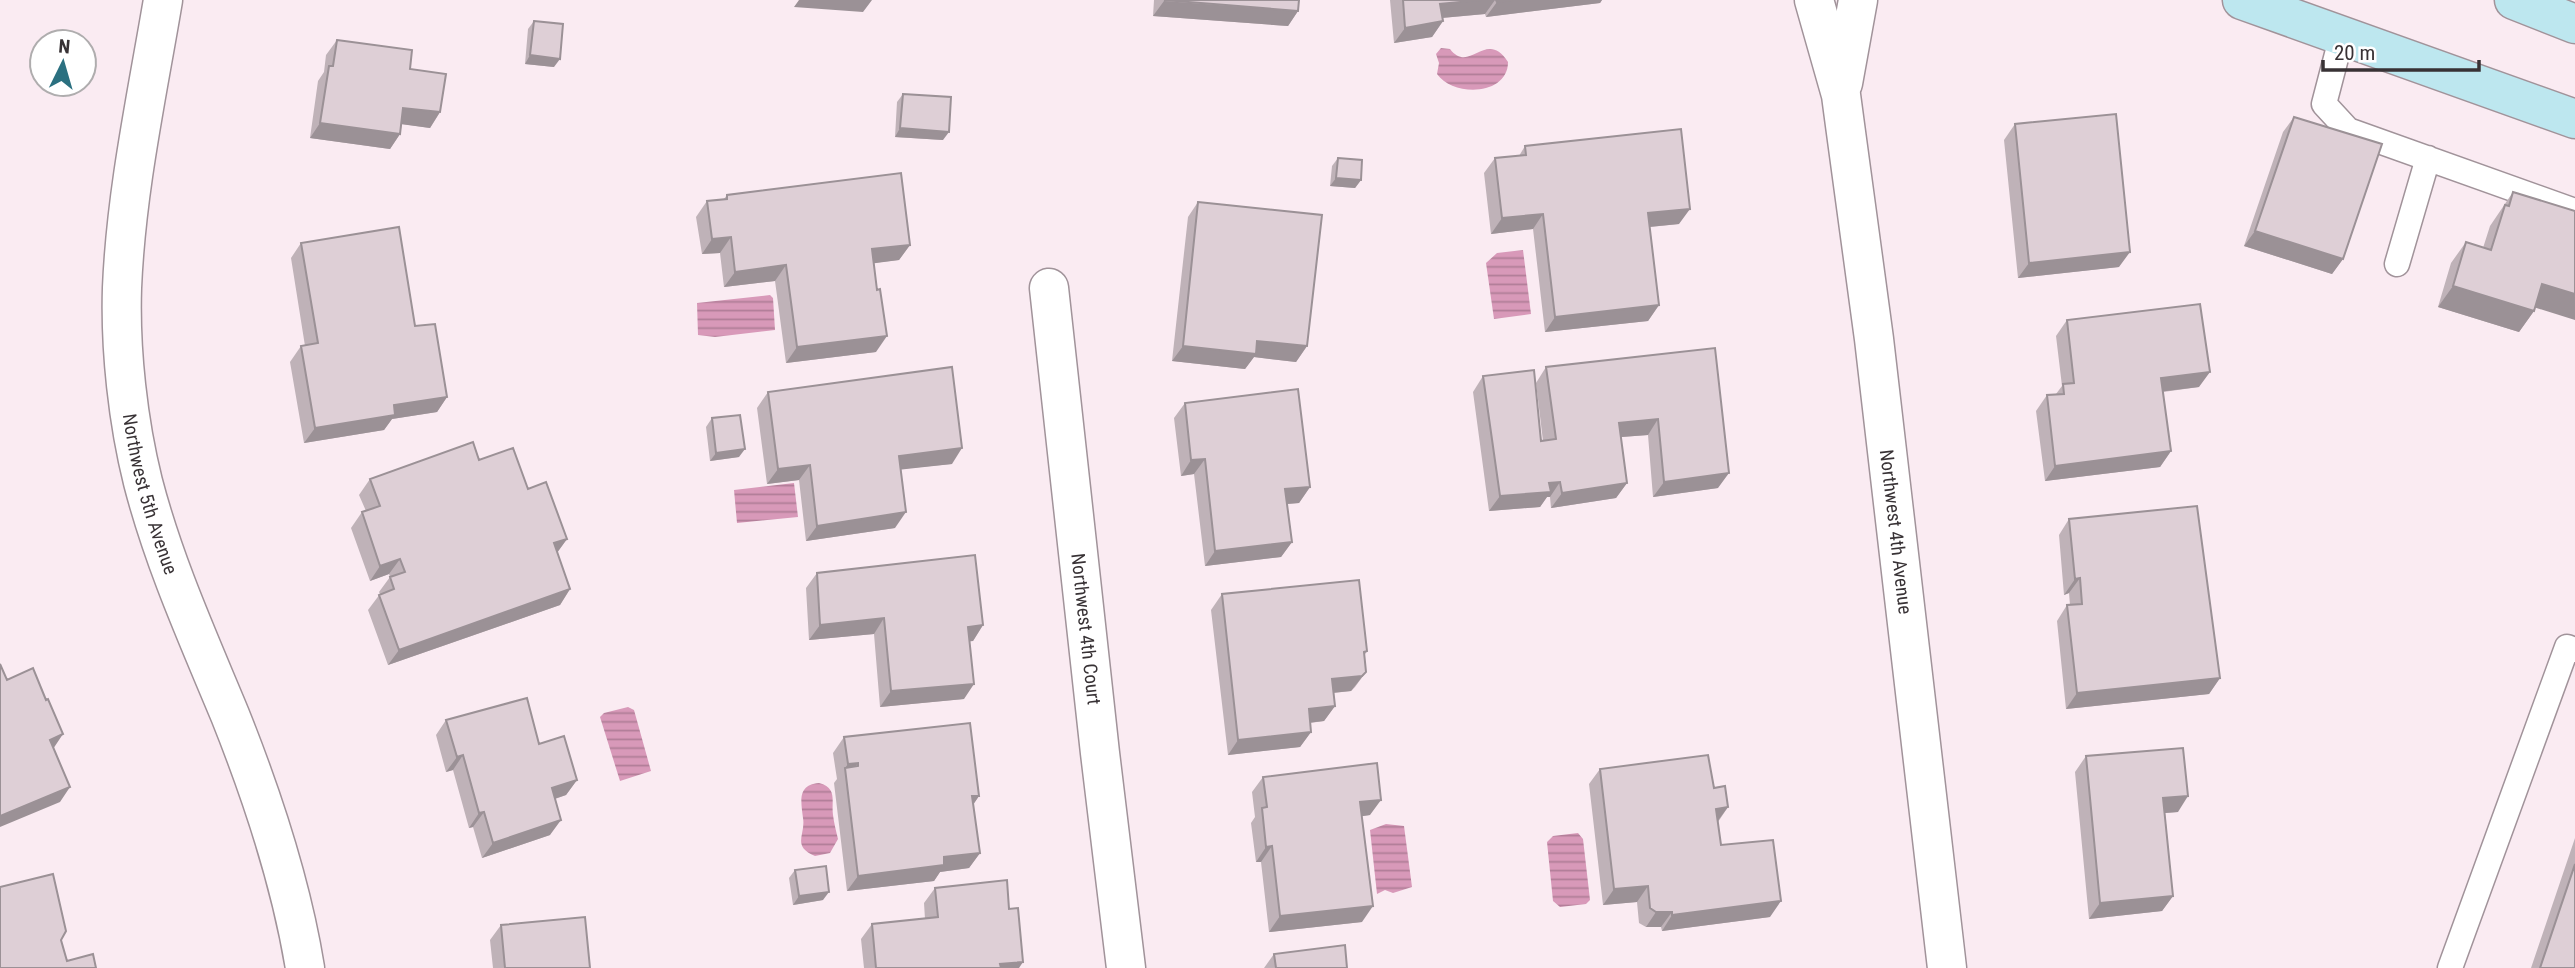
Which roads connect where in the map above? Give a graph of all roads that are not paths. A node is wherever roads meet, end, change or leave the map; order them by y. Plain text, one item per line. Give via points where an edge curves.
1 (163, 0) edge
2 (1814, 0) edge
3 (1858, 0) edge
4 (2242, 0) edge
5 (2514, 0) edge
6 (2575, 24) edge
7 (2342, 35) junction
8 (1841, 95) junction
9 (2575, 119) edge
10 (2428, 158) junction
11 (2575, 211) edge
12 (2397, 264) dead end
13 (1049, 288) dead end
14 (2575, 650) edge
15 (305, 968) edge
16 (1126, 968) edge
17 (1947, 968) edge
18 (2450, 968) edge

1 - 15 street, Northwest 5th Avenue via 131,193 122,289 126,385 143,481 171,573 270,825
2 - 8 street, Northwest 4th Avenue
3 - 8 street, Northwest 4th Avenue
4 - 7 main road
5 - 6 main road
7 - 9 main road
7 - 10 lane via 2324,104 2348,130
8 - 17 street, Northwest 4th Avenue
10 - 11 lane
10 - 12 lane
13 - 16 street, Northwest 4th Court
14 - 18 lane via 2567,647

